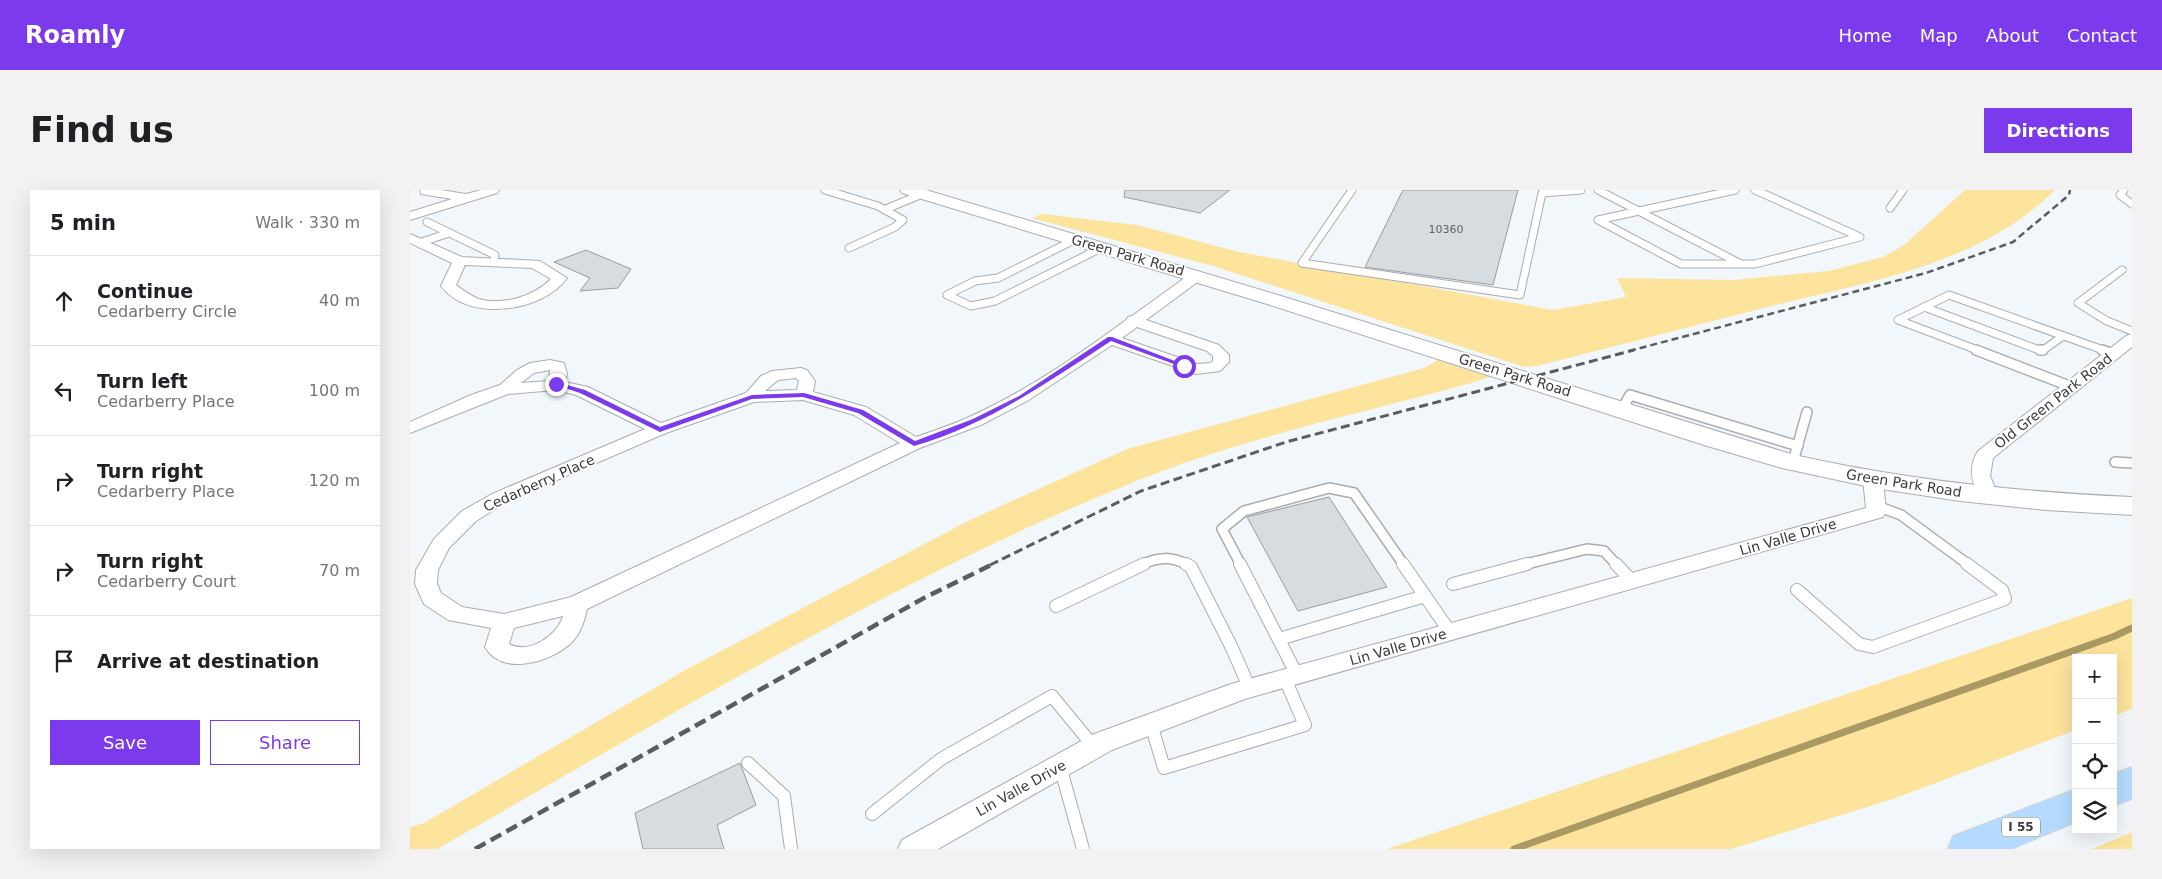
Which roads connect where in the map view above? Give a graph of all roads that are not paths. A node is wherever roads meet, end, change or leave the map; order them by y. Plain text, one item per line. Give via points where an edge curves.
1 (493, 190) edge
2 (825, 190) edge
3 (1352, 190) edge
4 (1581, 190) edge
5 (1598, 190) edge
6 (1735, 190) edge
7 (1755, 190) edge
8 (1903, 190) edge
9 (2124, 190) edge
10 (422, 191) edge
11 (915, 192) edge
12 (1542, 192) edge
13 (469, 197) junction
14 (2132, 204) edge
15 (1890, 208) dead end
16 (886, 209) junction
17 (1638, 211) junction
18 (410, 216) edge
19 (427, 222) dead end
20 (449, 233) junction
21 (414, 240) edge
22 (1074, 240) junction
23 (849, 248) dead end
24 (1101, 248) junction
25 (460, 261) junction
26 (494, 262) junction
27 (1740, 264) junction
28 (2122, 270) dead end
29 (1198, 275) junction
30 (1924, 307) junction
31 (1133, 320) junction
32 (2132, 331) edge
33 (2063, 336) junction
34 (1110, 338) junction
35 (2132, 339) edge
36 (2113, 354) junction
37 (2072, 387) junction
38 (1807, 412) dead end
39 (410, 428) edge
40 (660, 429) junction
41 (914, 444) junction
42 (1795, 454) junction
43 (2115, 462) dead end
44 (2132, 463) edge
45 (1873, 480) junction
46 (1988, 496) junction
47 (1877, 506) junction
48 (2132, 506) edge
49 (1632, 581) junction
50 (1453, 584) dead end
51 (1797, 590) dead end
52 (1425, 596) junction
53 (576, 604) junction
54 (1056, 606) dead end
55 (504, 622) junction
56 (1450, 632) junction
57 (1279, 639) junction
58 (1291, 677) junction
59 (1250, 689) junction
60 (1151, 724) junction
61 (1094, 747) junction
62 (748, 763) dead end
63 (1060, 766) junction
64 (2132, 783) edge
65 (2116, 789) edge
66 (2072, 807) edge
67 (872, 814) dead end
68 (791, 849) edge
69 (912, 849) edge
70 (1083, 849) edge
71 (1967, 849) edge

1 - 13 street
2 - 16 lane
3 - 12 lane via 1302,263 1520,296
4 - 12 lane
5 - 17 lane
6 - 17 lane
7 - 27 lane via 1860,237 1755,264
8 - 15 lane
9 - 14 lane via 2120,195
10 - 13 street
11 - 16 lane
11 - 22 street, Green Park Road
13 - 18 street
16 - 23 lane via 899,215 903,220 901,224
17 - 27 lane
17 - 27 lane via 1598,220 1680,264
19 - 20 lane
20 - 21 lane
20 - 26 lane via 495,255
21 - 25 street
22 - 24 street, Green Park Road
22 - 24 lane via 998,278 975,281 947,295 971,306 995,301
24 - 29 street, Green Park Road
25 - 26 street
25 - 26 street via 448,286 476,303 511,304 544,291 560,278 535,264
28 - 32 lane via 2078,303 2107,321
29 - 31 street, Cedarberry Place
29 - 42 street, Green Park Road via 1704,437
30 - 33 lane via 1949,295
30 - 33 lane via 2042,351
30 - 37 lane via 1898,320
31 - 34 street, Cedarberry Place
31 - 34 street via 1213,348 1221,355 1221,362 1214,368 1196,369
33 - 36 lane
34 - 41 street, Cedarberry Place via 1021,397 975,421
35 - 36 street, Old Green Park Road
36 - 37 street, Old Green Park Road
37 - 46 street, Old Green Park Road via 1985,454 1980,465 1980,477
38 - 42 lane
39 - 40 street via 506,390 556,384 582,392
40 - 41 street, Cedarberry Place via 752,397 804,395 860,411
40 - 55 street, Cedarberry Place via 499,498 469,516 441,544 427,570 426,584 432,598 456,614
41 - 53 street, Cedarberry Place
42 - 45 street, Green Park Road
43 - 44 lane
45 - 46 street, Green Park Road
45 - 47 street
46 - 48 street, Green Park Road
47 - 49 street, Lin Valle Drive via 1876,512
47 - 51 lane via 1901,515 2002,590 2005,599 1873,647 1860,644
49 - 50 lane via 1604,551 1587,550
49 - 56 street, Lin Valle Drive
52 - 56 lane
52 - 57 lane
52 - 57 lane via 1354,492 1328,488 1244,510 1222,529
53 - 55 street, Cedarberry Place
53 - 55 street via 570,629 550,648 528,654 510,655 497,647
54 - 59 lane via 1154,559 1177,559 1191,567
56 - 58 street, Lin Valle Drive
57 - 58 lane
58 - 59 street, Lin Valle Drive
58 - 60 lane via 1305,725 1164,768
59 - 60 street, Lin Valle Drive
60 - 61 street, Lin Valle Drive
61 - 63 street, Lin Valle Drive
61 - 67 lane via 1052,696 942,759
62 - 68 lane via 784,796
63 - 69 street, Lin Valle Drive
63 - 70 lane
64 - 65 highway
66 - 71 highway, I 55

